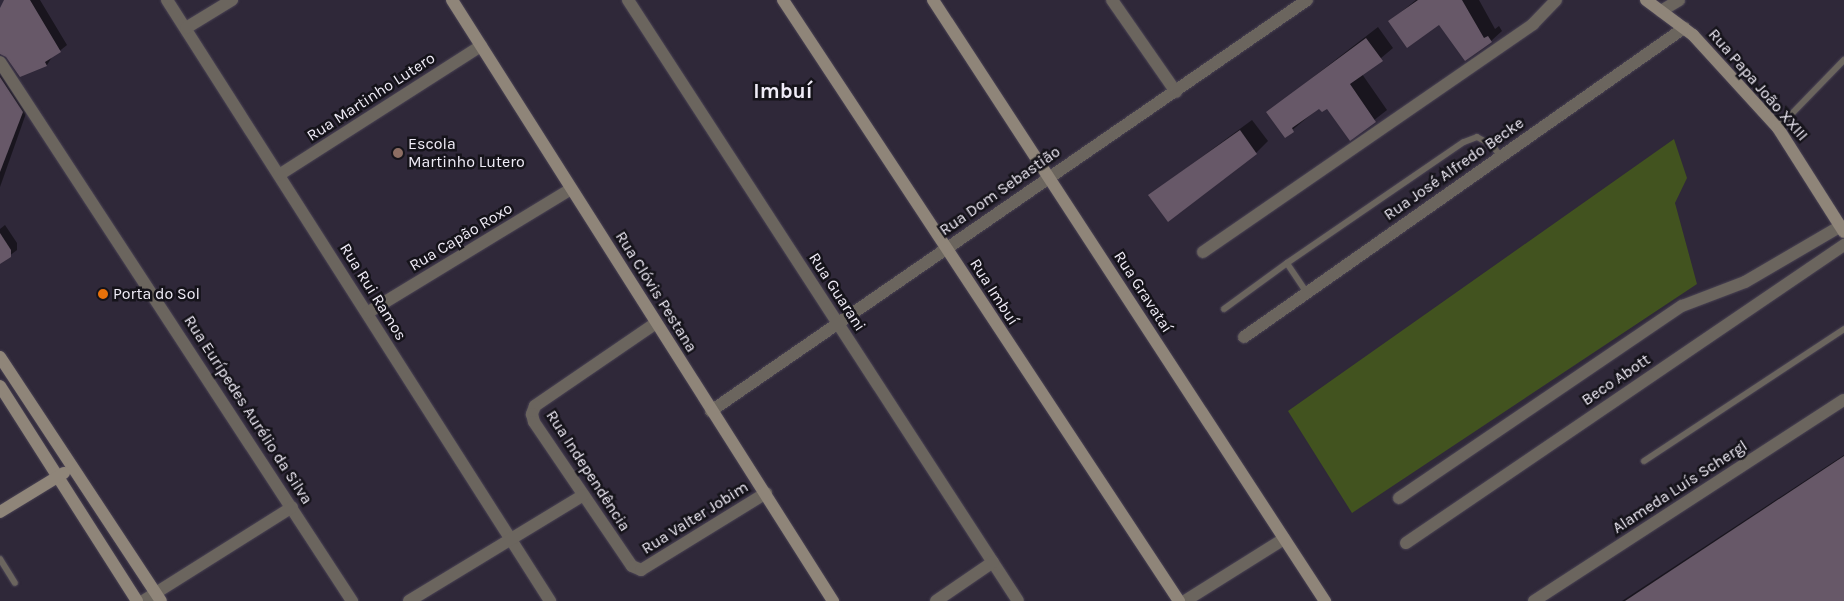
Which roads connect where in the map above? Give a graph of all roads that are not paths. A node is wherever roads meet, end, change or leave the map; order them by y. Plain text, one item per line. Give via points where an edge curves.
1 (167, 0) edge
2 (232, 0) edge
3 (452, 0) edge
4 (628, 0) edge
5 (783, 0) edge
6 (933, 0) edge
7 (1112, 0) edge
8 (1307, 0) edge
9 (1556, 0) edge
10 (1646, 0) edge
11 (1679, 0) edge
12 (1661, 11) junction
13 (186, 28) junction
14 (1684, 28) junction
15 (481, 46) junction
16 (1844, 60) edge
17 (0, 62) edge
18 (1176, 92) junction
19 (1778, 128) junction
20 (1500, 156) junction
21 (279, 175) junction
22 (1049, 177) junction
23 (571, 189) junction
24 (1842, 229) edge
25 (1844, 244) edge
26 (946, 248) junction
27 (1203, 252) dead end
28 (1287, 263) junction
29 (1307, 293) junction
30 (1224, 309) dead end
31 (367, 313) junction
32 (656, 323) junction
33 (838, 323) junction
34 (1844, 329) edge
35 (1244, 337) dead end
36 (0, 357) edge
37 (0, 386) edge
38 (1844, 400) edge
39 (712, 411) junction
40 (1644, 461) dead end
41 (73, 468) junction
42 (58, 477) junction
43 (766, 493) junction
44 (583, 495) junction
45 (1399, 498) dead end
46 (292, 507) junction
47 (0, 512) edge
48 (511, 539) junction
49 (1284, 539) junction
50 (1406, 543) dead end
51 (0, 559) edge
52 (993, 562) junction
53 (642, 570) joint
54 (15, 583) dead end
55 (158, 597) edge
56 (137, 601) edge
57 (143, 601) edge
58 (352, 601) edge
59 (409, 601) edge
60 (550, 601) edge
61 (833, 601) edge
62 (936, 601) edge
63 (1018, 601) edge
64 (1179, 601) edge
65 (1185, 601) edge
66 (1325, 601) edge
67 (1534, 601) edge

1 - 13 street, Rua Rui Ramos
2 - 13 street
3 - 15 street, Rua Clóvis Pestana
4 - 33 street, Rua Guarani
5 - 26 street, Rua Imbuí
6 - 22 street, Rua Gravataí
7 - 18 street
8 - 18 street, Rua Dom Sebastião
9 - 27 street via 1533,24
10 - 12 street, Rua Papa João XXIII
11 - 12 street
12 - 14 street, Rua Papa João XXIII
13 - 21 street, Rua Rui Ramos
14 - 19 street, Rua Papa João XXIII
14 - 20 street, Rua José Alfredo Becke
15 - 21 street, Rua Martinho Lutero
15 - 23 street, Rua Clóvis Pestana
16 - 19 lane
17 - 46 street, Rua Eurípedes Aurélio da Silva
18 - 22 street, Rua Dom Sebastião
19 - 24 street, Rua Papa João XXIII
20 - 28 lane via 1493,146 1477,137 1464,142
20 - 29 street, Rua José Alfredo Becke
21 - 31 street, Rua Rui Ramos
22 - 26 street, Rua Dom Sebastião
22 - 49 street, Rua Gravataí
23 - 31 street, Rua Capão Roxo
23 - 32 street, Rua Clóvis Pestana
24 - 45 street via 1745,282 1682,306
25 - 50 street, Beco Abott
26 - 33 street, Rua Dom Sebastião
26 - 64 street, Rua Imbuí
28 - 29 lane
28 - 30 lane
29 - 35 street, Rua José Alfredo Becke
31 - 48 street, Rua Rui Ramos
32 - 39 street, Rua Clóvis Pestana
32 - 44 street, Rua Independência via 535,406 532,414
33 - 39 street, Rua Dom Sebastião
33 - 52 street, Rua Guarani
34 - 40 lane
36 - 41 street
37 - 42 street
38 - 67 street, Alameda Luís Schergl
39 - 43 street, Rua Clóvis Pestana
41 - 42 street
41 - 55 street
42 - 47 street
42 - 56 street
43 - 53 street, Rua Valter Jobim
43 - 61 street, Rua Clóvis Pestana
44 - 48 street
44 - 53 street, Rua Independência via 632,566
46 - 55 street
46 - 58 street, Rua Eurípedes Aurélio da Silva
48 - 59 street
48 - 60 street, Rua Rui Ramos
49 - 65 street
49 - 66 street, Rua Gravataí
51 - 54 lane
52 - 62 street
52 - 63 street, Rua Guarani
55 - 57 street

